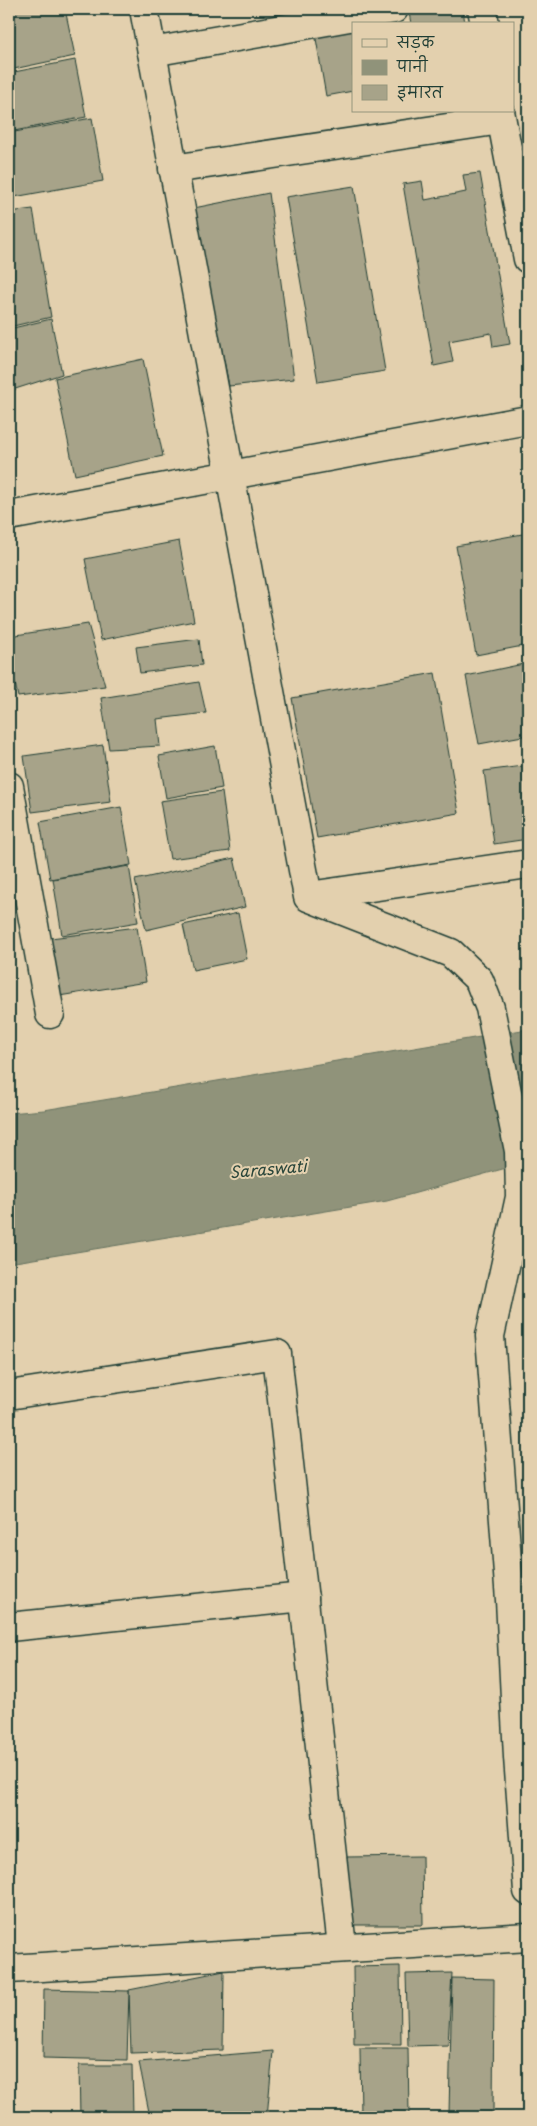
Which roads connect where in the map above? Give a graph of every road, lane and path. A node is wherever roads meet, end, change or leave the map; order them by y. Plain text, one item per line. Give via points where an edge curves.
1 (144, 9) edge
2 (394, 9) edge
3 (482, 9) edge
4 (485, 22) edge
5 (152, 52) junction
6 (501, 116) edge
7 (174, 169) junction
8 (528, 259) edge
9 (528, 420) edge
10 (230, 474) junction
11 (9, 516) edge
12 (9, 786) edge
13 (528, 864) edge
14 (308, 897) junction
15 (50, 1014) dead end
16 (524, 1196) edge
17 (9, 1395) edge
18 (304, 1597) junction
19 (519, 1600) edge
20 (9, 1628) edge
21 (523, 1757) edge
22 (528, 1890) edge
23 (528, 1937) edge
24 (342, 1947) junction
25 (9, 1969) edge

1 - 5 street
2 - 5 street
3 - 4 street
5 - 7 street
6 - 7 street
6 - 8 street
7 - 10 street
9 - 10 street
10 - 11 street
10 - 14 street
12 - 15 street
13 - 14 street
14 - 16 street via 451,953 479,980 490,1008 519,1151
16 - 19 street via 490,1336
17 - 18 street via 277,1354
18 - 20 street
18 - 24 street
19 - 21 street
21 - 22 street
23 - 24 street
24 - 25 street

